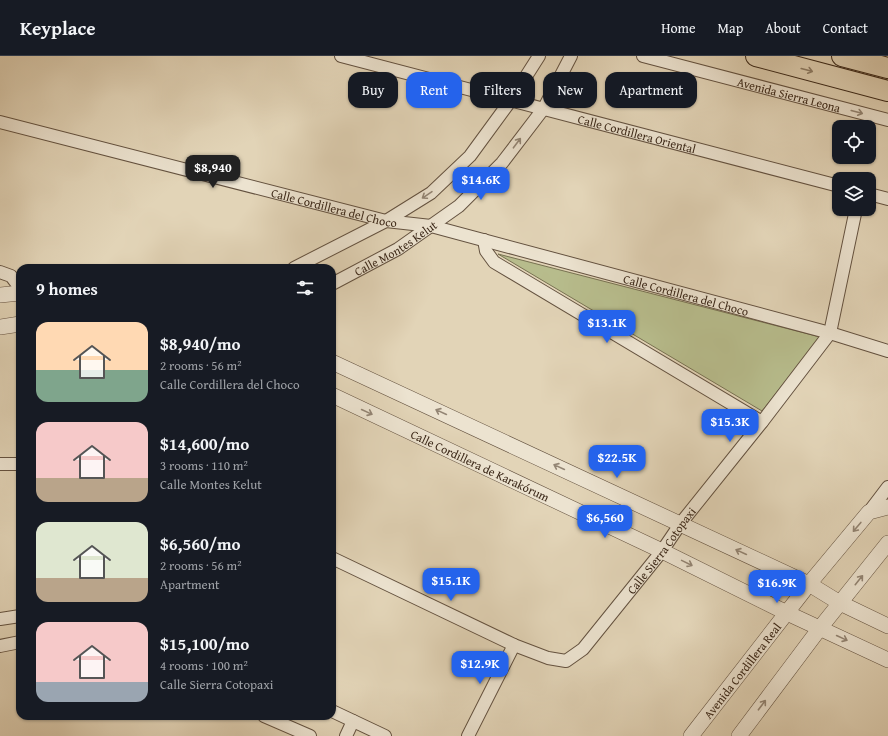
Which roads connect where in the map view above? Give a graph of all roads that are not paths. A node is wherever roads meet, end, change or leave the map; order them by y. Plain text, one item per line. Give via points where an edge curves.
1 (341, 56) edge
2 (539, 56) edge
3 (571, 56) edge
4 (643, 56) edge
5 (756, 56) edge
6 (842, 56) edge
7 (888, 68) edge
8 (529, 72) edge
9 (563, 72) edge
10 (470, 89) edge
11 (888, 91) edge
12 (505, 108) edge
13 (544, 108) joint
14 (888, 120) edge
15 (0, 122) edge
16 (832, 184) edge
17 (876, 196) edge
18 (888, 199) edge
19 (855, 216) edge
20 (386, 221) junction
21 (431, 226) junction
22 (484, 240) junction
23 (302, 264) edge
24 (0, 272) edge
25 (336, 282) edge
26 (16, 283) edge
27 (16, 293) edge
28 (0, 295) edge
29 (16, 325) edge
30 (0, 327) edge
31 (830, 333) junction
32 (888, 351) edge
33 (336, 364) edge
34 (336, 397) edge
35 (762, 422) junction
36 (0, 464) edge
37 (16, 464) edge
38 (888, 487) edge
39 (888, 506) edge
40 (869, 512) junction
41 (681, 523) junction
42 (888, 543) edge
43 (662, 551) junction
44 (336, 560) edge
45 (809, 584) junction
46 (840, 603) junction
47 (787, 613) junction
48 (16, 617) edge
49 (0, 619) edge
50 (888, 626) edge
51 (820, 628) junction
52 (16, 643) edge
53 (514, 645) junction
54 (0, 646) edge
55 (888, 660) edge
56 (336, 713) edge
57 (273, 720) edge
58 (354, 721) junction
59 (310, 736) edge
60 (346, 736) edge
61 (385, 736) edge
62 (468, 736) edge
63 (691, 736) edge
64 (739, 736) edge

1 - 10 street, Calle Cordillera Oriental
2 - 8 street
3 - 9 street, Calle Montes Kelut
4 -> 14 street, Avenida Sierra Leona
5 -> 11 highway
6 - 7 highway
12 -> 20 street via 470,156 431,193
13 - 16 street, Calle Cordillera Oriental
21 -> 13 street, Calle Montes Kelut via 460,206 502,163
15 - 20 street, Calle Cordillera del Choco
17 - 18 street
19 - 31 street, Calle Sierra Cotopaxi
20 - 21 street, Calle Cordillera del Choco
20 - 23 street
21 - 22 street, Calle Cordillera del Choco
21 - 25 street, Calle Montes Kelut via 398,249
22 - 31 street, Calle Cordillera del Choco
22 - 35 street via 486,251 494,262
24 - 26 street via 11,276
27 - 28 street
29 - 30 street
31 - 32 street, Calle Cordillera del Choco
31 - 35 street, Calle Sierra Cotopaxi
41 -> 33 street
34 -> 43 street, Calle Cordillera de Karakórum
35 - 41 street, Calle Sierra Cotopaxi
36 - 37 street
38 - 40 street, Avenida Cordillera Real
39 - 40 street
40 -> 45 street, Avenida Cordillera Real
41 - 43 street, Calle Sierra Cotopaxi
45 -> 41 street
46 -> 42 street
43 -> 47 street, Calle Cordillera de Karakórum
43 - 53 street, Calle Sierra Cotopaxi via 583,649 566,661 548,658
44 - 53 street, Calle Sierra Cotopaxi
45 - 46 street
45 - 47 street, Avenida Cordillera Real
46 - 50 street
46 - 51 street
47 - 51 street, Calle Cordillera de Karakórum
47 - 63 street, Avenida Cordillera Real
48 - 49 street
51 -> 55 street, Calle Cordillera de Karakórum
64 -> 51 street
52 - 54 street
53 - 62 street
56 - 58 street
57 - 59 street
58 - 60 street
58 - 61 street

